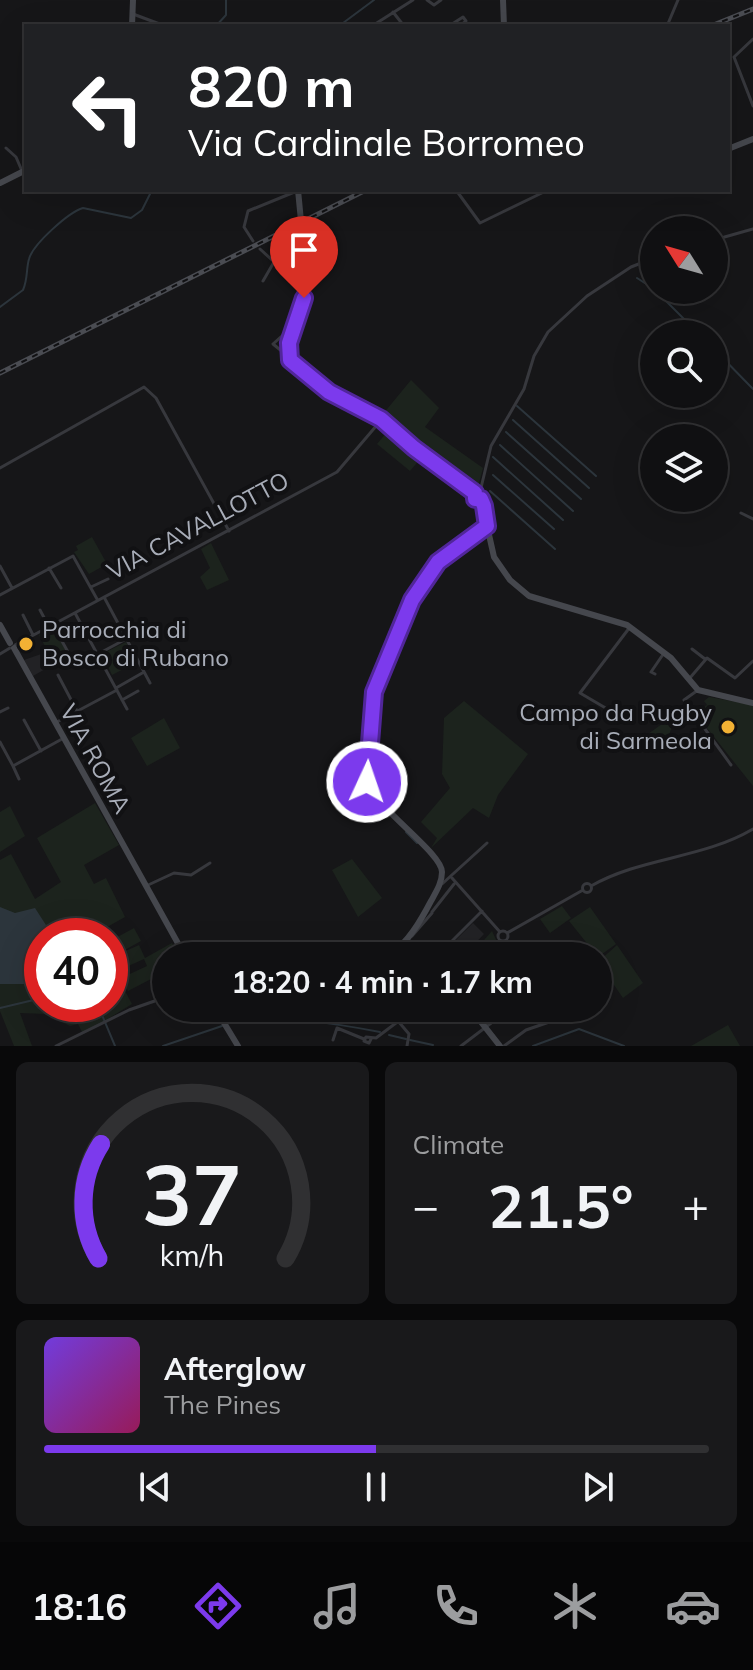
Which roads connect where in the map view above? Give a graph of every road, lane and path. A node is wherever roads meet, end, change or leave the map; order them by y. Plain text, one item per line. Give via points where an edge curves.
1 (133, 0) edge
2 (413, 0) edge
3 (427, 0) edge
4 (441, 0) edge
5 (503, 0) edge
6 (678, 0) edge
7 (393, 12) junction
8 (133, 14) junction
9 (132, 24) edge
10 (160, 24) edge
11 (375, 24) edge
12 (402, 24) edge
13 (452, 24) edge
14 (462, 24) edge
15 (504, 24) edge
16 (668, 24) edge
17 (753, 39) edge
18 (753, 106) edge
19 (753, 139) edge
20 (6, 148) dead end
21 (730, 148) edge
22 (24, 170) edge
23 (0, 183) edge
24 (296, 192) edge
25 (298, 192) edge
26 (457, 192) edge
27 (544, 192) edge
28 (753, 229) edge
29 (728, 236) edge
30 (253, 241) dead end
31 (260, 249) dead end
32 (274, 262) junction
33 (640, 263) edge
34 (263, 281) dead end
35 (304, 298) junction
36 (293, 326) junction
37 (289, 357) junction
38 (379, 422) junction
39 (0, 468) edge
40 (479, 495) junction
41 (741, 513) dead end
42 (753, 519) edge
43 (487, 526) junction
44 (229, 531) junction
45 (0, 566) edge
46 (49, 568) junction
47 (108, 579) dead end
48 (91, 587) junction
49 (12, 588) junction
50 (61, 588) dead end
51 (0, 595) edge
52 (104, 597) junction
53 (98, 600) junction
54 (40, 610) dead end
55 (75, 613) junction
56 (23, 615) dead end
57 (0, 625) edge
58 (51, 626) junction
59 (630, 627) junction
60 (33, 635) junction
61 (126, 639) junction
62 (12, 646) junction
63 (692, 649) dead end
64 (68, 652) dead end
65 (664, 653) junction
66 (0, 654) edge
67 (98, 654) junction
68 (705, 659) junction
69 (753, 661) edge
70 (144, 672) junction
71 (655, 674) dead end
72 (58, 675) dead end
73 (688, 680) junction
74 (150, 683) dead end
75 (116, 689) junction
76 (698, 690) junction
77 (138, 691) dead end
78 (122, 700) junction
79 (753, 703) edge
80 (8, 708) dead end
81 (127, 709) dead end
82 (609, 710) dead end
83 (77, 711) junction
84 (0, 712) edge
85 (24, 720) dead end
86 (55, 723) junction
87 (63, 738) junction
88 (0, 742) edge
89 (41, 751) junction
90 (731, 765) dead end
91 (13, 766) junction
92 (19, 779) dead end
93 (753, 829) edge
94 (487, 843) dead end
95 (210, 863) dead end
96 (452, 878) dead end
97 (454, 884) dead end
98 (146, 886) junction
99 (439, 886) junction
100 (482, 911) junction
101 (500, 932) junction
102 (507, 933) junction
103 (410, 939) junction
104 (177, 942) edge
105 (406, 942) edge
106 (412, 942) edge
107 (451, 942) edge
108 (152, 1003) edge
109 (223, 1022) edge
110 (399, 1022) joint
111 (482, 1022) edge
112 (491, 1022) edge
113 (549, 1022) edge
114 (485, 1026) junction
115 (333, 1040) dead end
116 (466, 1041) junction
117 (371, 1042) edge
118 (407, 1045) edge
119 (56, 1046) edge
120 (238, 1046) edge
121 (461, 1046) edge
122 (470, 1046) edge
123 (502, 1046) edge

1 - 8 street
2 - 7 street
3 - 4 street via 434,5
5 - 15 street
6 - 16 street
7 - 11 street
7 - 12 street
8 - 9 street
8 - 10 street
13 - 14 street via 463,17
17 - 18 street via 734,57
19 - 21 street
20 - 22 street
22 - 23 street
24 - 30 street via 248,211 244,226
25 - 35 street via 311,270
26 - 27 street via 480,223
28 - 29 street
31 - 32 street
32 - 34 street
32 - 35 street
33 - 40 street via 587,296 548,332 524,389 491,446
35 - 36 street
36 - 37 street
36 - 37 street via 273,342
37 - 38 street via 329,392
38 - 40 street
38 - 44 street, VIA CAVALLOTTO via 337,472
39 - 44 street via 144,387 156,398
40 - 43 street
41 - 42 street
43 - 59 street via 498,564 529,596
43 - 99 street via 438,562 422,581 378,677 371,709 365,769 369,789 441,862
44 - 52 street, VIA CAVALLOTTO
45 - 49 street
46 - 48 street via 73,556
46 - 49 street
46 - 50 street
47 - 48 street
48 - 53 street
49 - 51 street
52 - 53 street, VIA CAVALLOTTO
52 - 61 street
53 - 55 street, VIA CAVALLOTTO
54 - 58 street
55 - 58 street, VIA CAVALLOTTO
55 - 67 street
56 - 60 street
57 - 62 street, VIA ROMA
58 - 60 street, VIA CAVALLOTTO
58 - 64 street
59 - 65 street
59 - 82 street via 580,693
60 - 62 street, VIA CAVALLOTTO
61 - 67 street
61 - 70 street
62 - 66 street, VIA CAVALLOTTO
62 - 86 street, VIA ROMA
63 - 68 street
65 - 71 street via 651,672
65 - 73 street
67 - 75 street
68 - 69 street via 737,678
68 - 73 street
70 - 74 street
70 - 75 street
72 - 83 street
73 - 76 street
75 - 78 street
75 - 83 street
76 - 79 street
76 - 90 street via 684,700
77 - 78 street
78 - 81 street
80 - 84 street
83 - 86 street
85 - 89 street
86 - 87 street, VIA ROMA
87 - 89 street
87 - 98 street, VIA ROMA
88 - 91 street
89 - 91 street
91 - 92 street
93 - 102 street via 721,846 631,867
94 - 99 street
95 - 98 street via 191,875 174,873
96 - 100 street
97 - 103 street
98 - 104 street, VIA ROMA
99 - 103 street
100 - 101 street
100 - 107 street
101 - 102 street
101 - 102 street via 503,941
103 - 105 street
103 - 106 street
108 - 119 street
109 - 120 street
110 - 117 street
110 - 118 street
111 - 114 street
112 - 114 street
113 - 123 street
114 - 116 street
114 - 123 street
115 - 117 street via 337,1028
116 - 121 street
116 - 122 street

